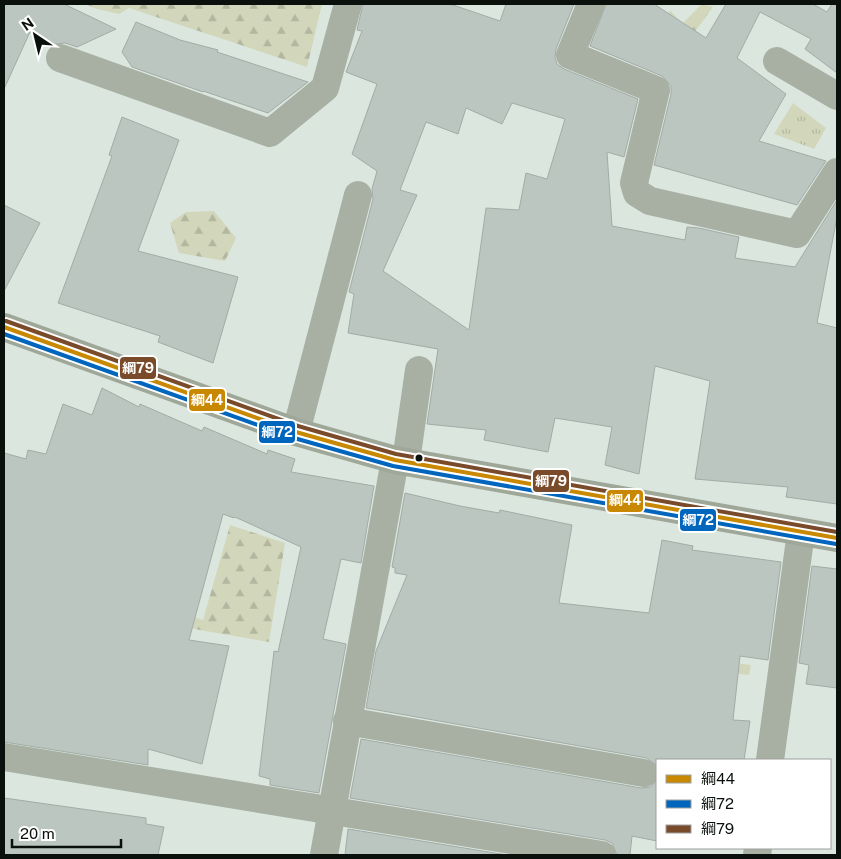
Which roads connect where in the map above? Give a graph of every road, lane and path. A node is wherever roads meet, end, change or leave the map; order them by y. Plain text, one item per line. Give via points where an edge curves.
1 (348, 4) edge
2 (589, 4) edge
3 (60, 58) dead end
4 (777, 60) dead end
5 (837, 96) edge
6 (837, 172) edge
7 (358, 195) dead end
8 (4, 328) edge
9 (419, 370) dead end
10 (296, 432) junction
11 (400, 460) junction
12 (800, 532) junction
13 (837, 538) edge
14 (347, 721) junction
15 (4, 757) edge
16 (770, 759) edge
17 (644, 773) dead end
18 (331, 811) junction
19 (324, 855) edge
20 (602, 855) edge

1 - 3 street via 325,88 270,133
2 - 6 street via 570,55 656,90 634,183 637,193 650,201 797,234
4 - 5 street
7 - 10 street
8 - 10 main road
9 - 11 street
10 - 11 main road
11 - 12 main road
11 - 14 street
12 - 13 main road
12 - 16 street
14 - 17 street
14 - 18 street
15 - 18 street
18 - 19 street
18 - 20 street

